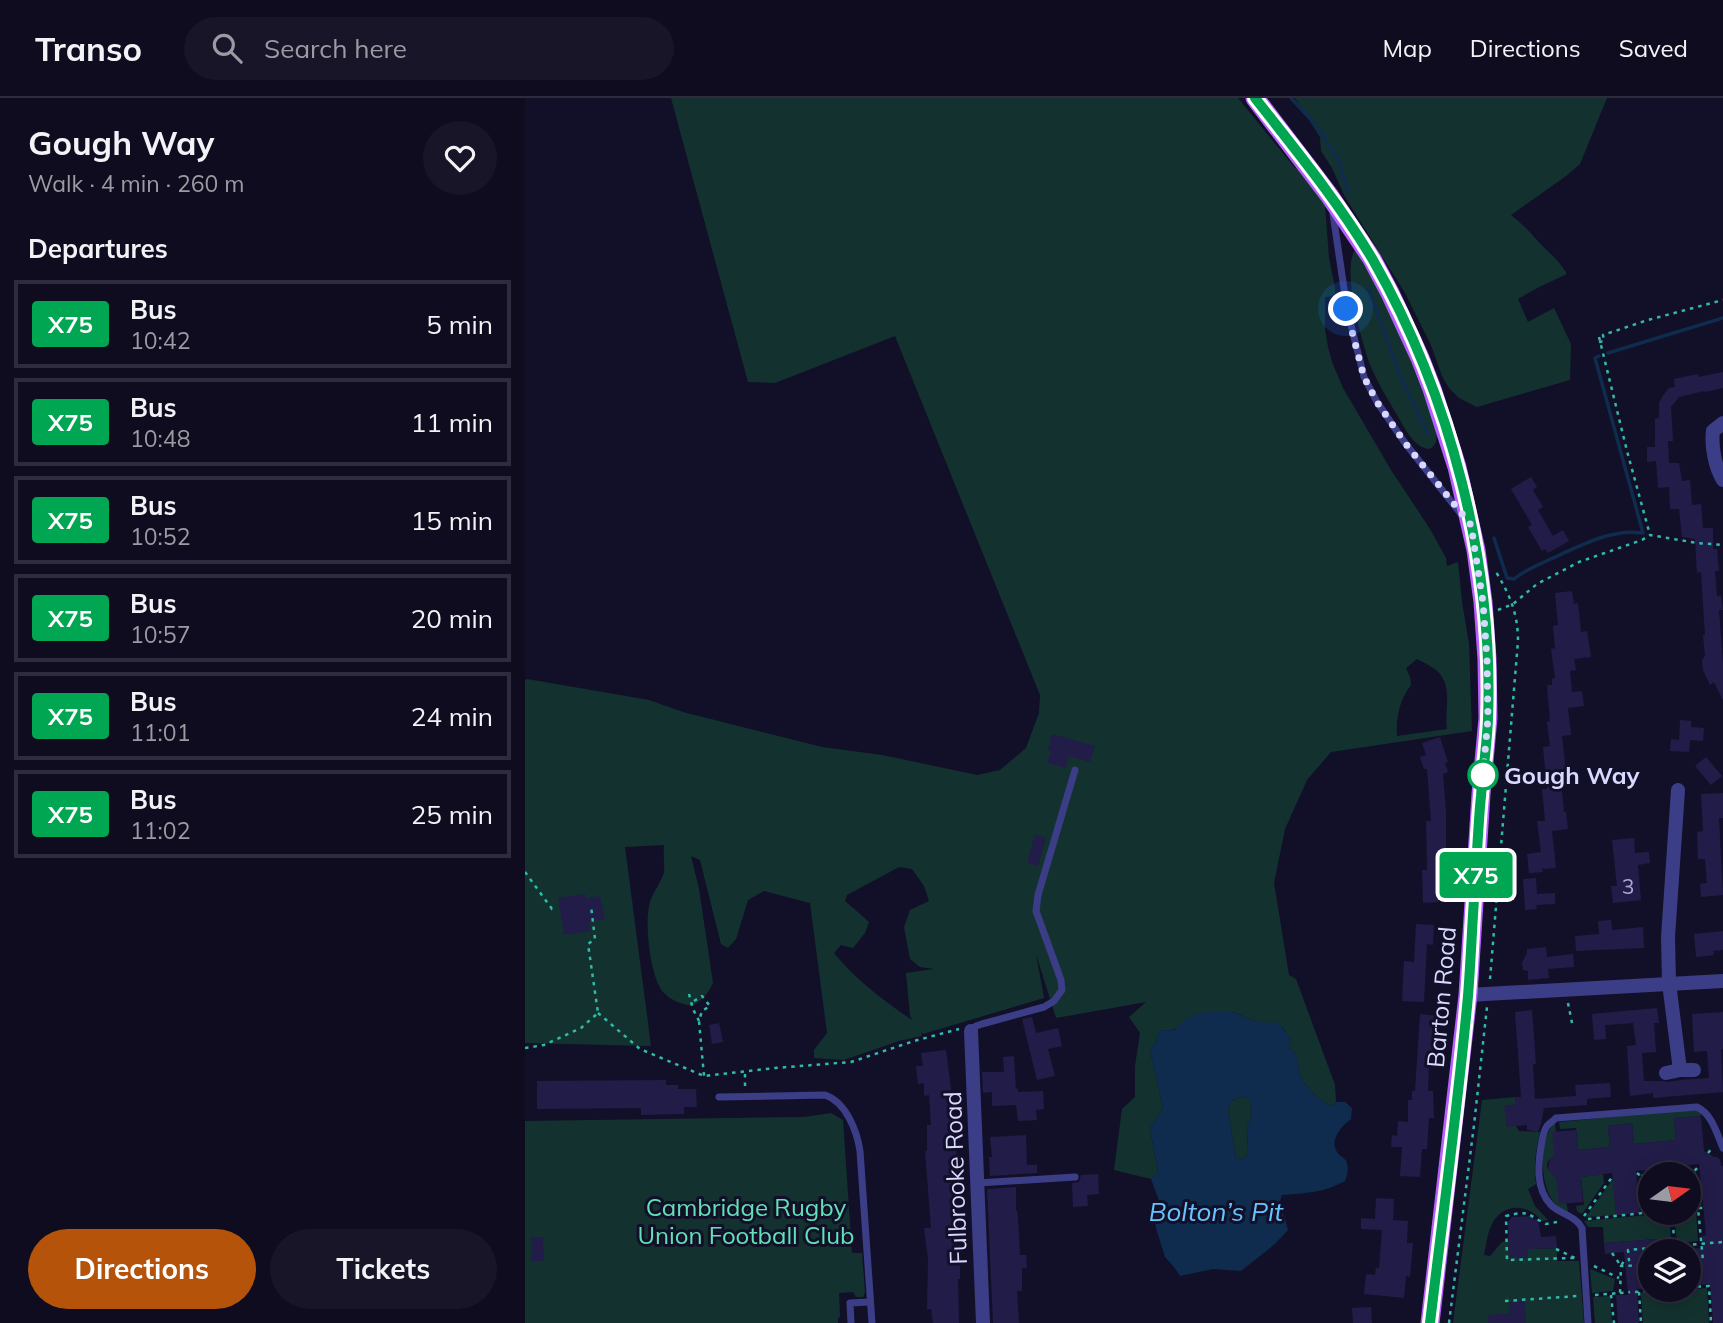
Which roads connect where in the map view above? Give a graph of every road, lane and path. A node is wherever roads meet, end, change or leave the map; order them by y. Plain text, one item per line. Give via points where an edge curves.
1 (1255, 98) edge
2 (1329, 195) junction
3 (1723, 300) edge
4 (1723, 423) edge
5 (1723, 480) edge
6 (1471, 525) junction
7 (1650, 535) junction
8 (1723, 545) edge
9 (1484, 615) junction
10 (1075, 770) dead end
11 (1678, 790) dead end
12 (525, 872) edge
13 (591, 906) dead end
14 (557, 909) dead end
15 (1723, 981) edge
16 (1669, 983) junction
17 (1567, 989) junction
18 (689, 994) dead end
19 (1468, 995) junction
20 (694, 1001) dead end
21 (598, 1013) junction
22 (699, 1021) junction
23 (1573, 1028) dead end
24 (971, 1031) junction
25 (525, 1048) edge
26 (1680, 1071) dead end
27 (745, 1072) junction
28 (704, 1076) junction
29 (745, 1096) junction
30 (719, 1097) dead end
31 (1723, 1148) edge
32 (1612, 1176) dead end
33 (1075, 1177) dead end
34 (978, 1183) junction
35 (1638, 1214) edge
36 (1574, 1220) junction
37 (1723, 1242) edge
38 (1701, 1244) edge
39 (1701, 1245) edge
40 (1638, 1249) edge
41 (1612, 1253) dead end
42 (1576, 1258) dead end
43 (1701, 1261) edge
44 (1701, 1286) edge
45 (1630, 1292) dead end
46 (1620, 1293) dead end
47 (1611, 1294) dead end
48 (870, 1302) junction
49 (1638, 1302) edge
50 (1711, 1322) edge
51 (851, 1323) edge
52 (872, 1323) edge
53 (983, 1323) edge
54 (1430, 1323) edge
55 (1588, 1323) edge
56 (1614, 1323) edge
57 (1641, 1323) edge

1 - 2 main road, Barton Road
2 - 6 main road, Barton Road via 1372,258 1420,358 1457,467
2 - 6 lane via 1346,309 1364,377 1405,443
3 - 7 path via 1599,339
4 - 5 street via 1713,431 1712,439
6 - 9 main road, Barton Road
7 - 8 path
7 - 9 path via 1579,562 1537,584 1513,604
9 - 19 main road, Barton Road via 1488,718
10 - 24 lane via 1036,911 1062,990 1044,1007 975,1026
11 - 16 street via 1671,811
12 - 14 path via 552,909
13 - 21 path via 595,939 588,944
15 - 16 street
16 - 17 street
16 - 26 street
17 - 19 street
17 - 23 path
18 - 22 path
19 - 54 main road, Barton Road
20 - 22 path via 702,996 710,1006
21 - 25 path via 581,1028 544,1045
21 - 28 path via 639,1049
22 - 28 path
24 - 27 path via 966,1027 851,1062
24 - 34 street, Fulbrooke Road
27 - 28 path
27 - 29 path
29 - 30 lane
29 - 48 lane via 825,1095 843,1108 860,1151
31 - 36 lane via 1715,1128 1697,1107 1556,1118 1546,1127 1539,1174 1548,1202
32 - 35 path via 1583,1217
33 - 34 lane
34 - 53 street, Fulbrooke Road
36 - 42 path via 1546,1224 1532,1214 1506,1216 1507,1260
36 - 55 lane via 1582,1228
37 - 38 path
39 - 43 path
40 - 41 path via 1628,1250 1629,1260 1621,1266
44 - 50 path via 1709,1286
45 - 46 path
47 - 56 path
48 - 51 lane via 850,1303
48 - 52 lane
49 - 57 path

